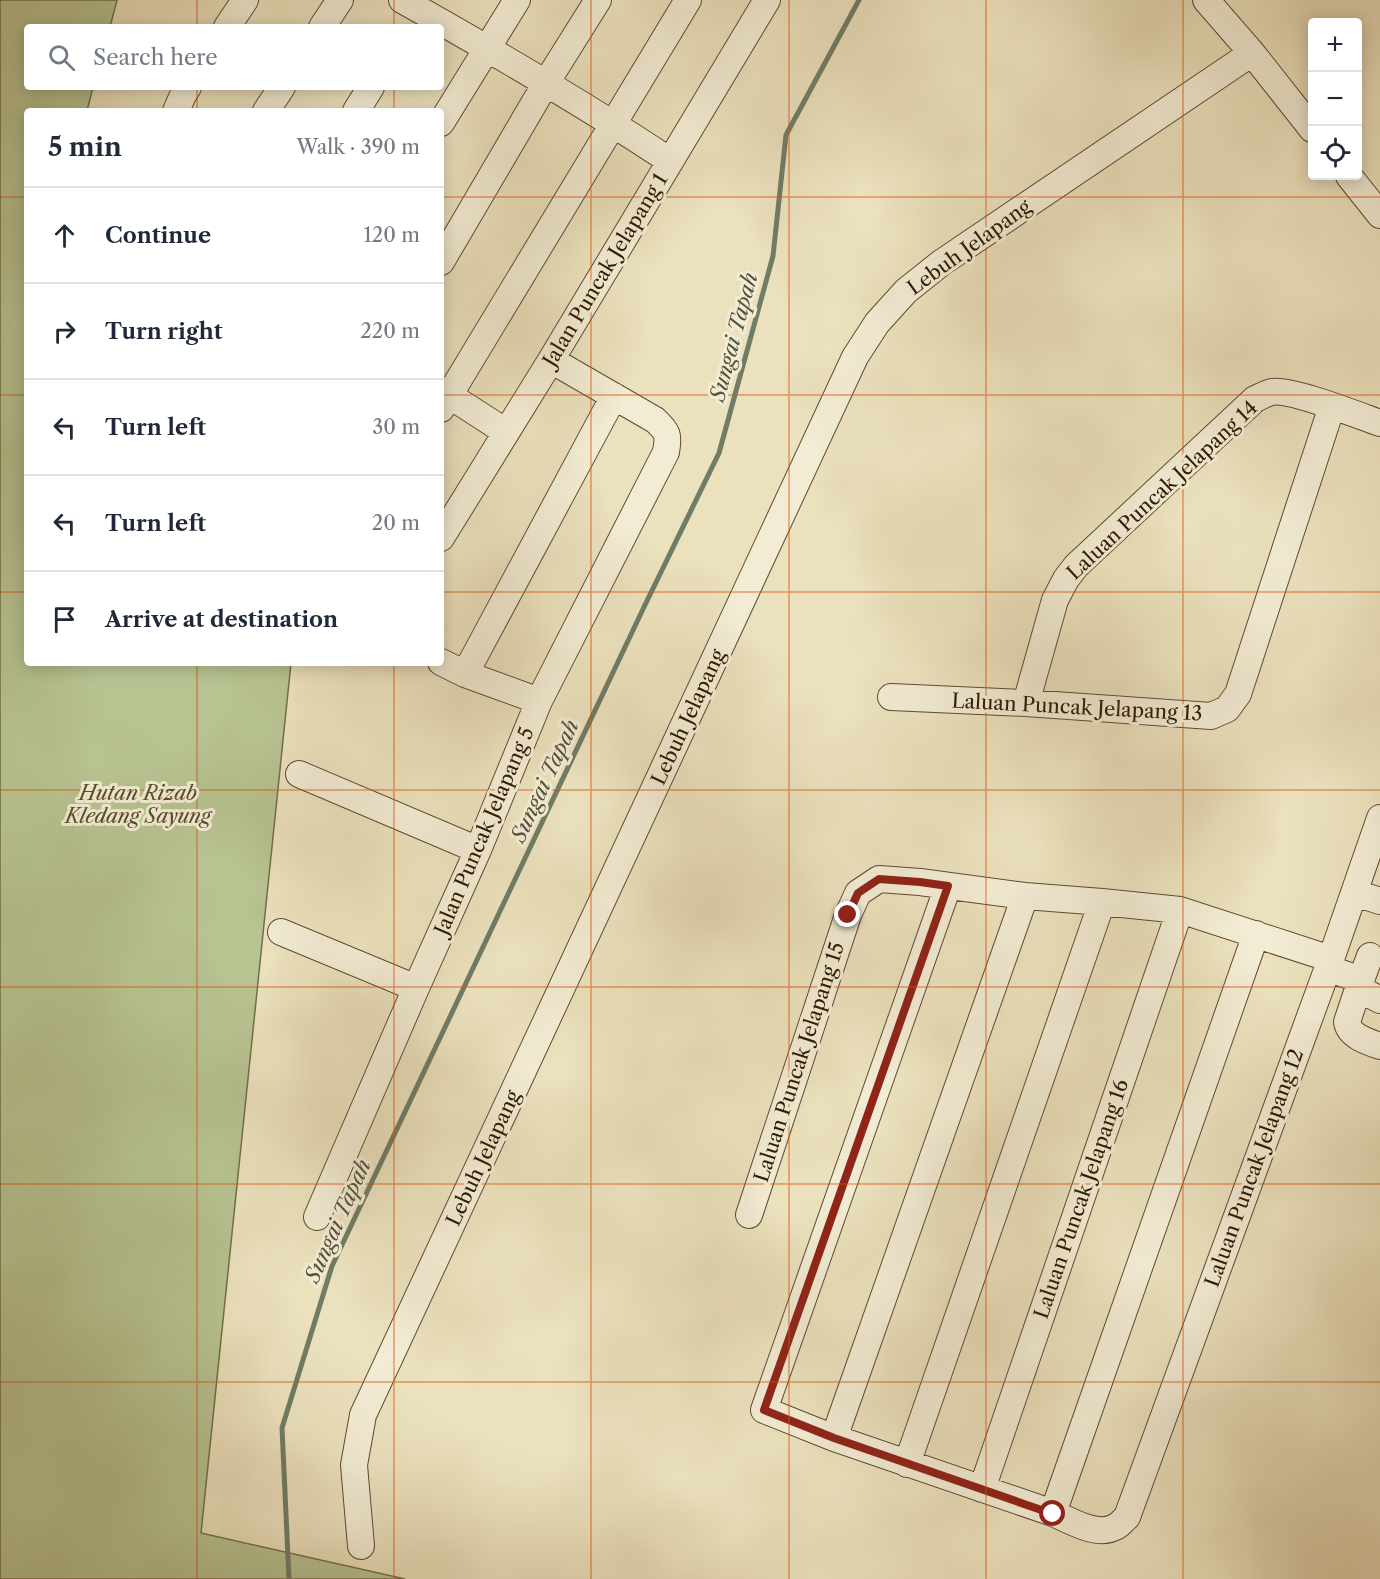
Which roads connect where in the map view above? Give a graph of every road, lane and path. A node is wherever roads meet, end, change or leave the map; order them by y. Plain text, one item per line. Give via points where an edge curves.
1 (245, 0) edge
2 (340, 0) edge
3 (517, 0) edge
4 (598, 0) edge
5 (688, 0) edge
6 (767, 0) edge
7 (1206, 0) edge
8 (414, 9) edge
9 (229, 24) edge
10 (324, 24) edge
11 (442, 24) edge
12 (444, 25) edge
13 (488, 49) junction
14 (1252, 53) junction
15 (546, 83) junction
16 (280, 90) edge
17 (369, 90) edge
18 (268, 108) edge
19 (358, 108) edge
20 (444, 118) edge
21 (614, 123) junction
22 (1310, 126) edge
23 (670, 161) junction
24 (1352, 180) edge
25 (1380, 214) edge
26 (444, 257) edge
27 (551, 360) junction
28 (614, 396) junction
29 (444, 398) edge
30 (1332, 406) junction
31 (1380, 423) edge
32 (506, 432) junction
33 (444, 533) edge
34 (444, 664) edge
35 (465, 674) junction
36 (891, 697) dead end
37 (539, 701) junction
38 (1026, 703) junction
39 (299, 774) dead end
40 (1380, 818) edge
41 (478, 850) junction
42 (948, 886) junction
43 (1355, 892) junction
44 (1025, 896) junction
45 (1380, 901) edge
46 (1101, 902) junction
47 (1180, 910) junction
48 (280, 932) dead end
49 (1256, 934) junction
50 (1370, 956) dead end
51 (1329, 963) junction
52 (416, 988) junction
53 (1366, 990) edge
54 (1380, 1046) edge
55 (749, 1215) dead end
56 (317, 1217) dead end
57 (834, 1438) junction
58 (907, 1464) junction
59 (982, 1489) junction
60 (1053, 1514) junction
61 (361, 1546) dead end

1 - 9 street
2 - 10 street
3 - 13 street
4 - 15 street
5 - 21 street
6 - 23 street, Jalan Puncak Jelapang 1
7 - 14 street
8 - 11 street
12 - 13 street
13 - 15 street
13 - 20 street
14 - 22 street
14 - 61 street, Lebuh Jelapang via 940,263 906,291 877,323 855,357 363,1416 354,1465
15 - 21 street
15 - 26 street
16 - 18 street
17 - 19 street
21 - 23 street
21 - 29 street
23 - 27 street, Jalan Puncak Jelapang 1
24 - 25 street
27 - 28 street
27 - 32 street, Jalan Puncak Jelapang 1
28 - 35 street
28 - 37 street, Jalan Puncak Jelapang 5 via 664,428 669,438 666,452
29 - 32 street
30 - 31 street, Laluan Puncak Jelapang 14
30 - 38 street, Laluan Puncak Jelapang 14 via 1273,391 1255,399 1076,566 1055,600
30 - 38 street, Laluan Puncak Jelapang 13 via 1238,694 1227,710 1212,716
32 - 33 street, Jalan Puncak Jelapang 1
34 - 35 street
35 - 37 street
36 - 38 street, Laluan Puncak Jelapang 13
37 - 41 street, Jalan Puncak Jelapang 5
39 - 41 street
40 - 43 street, Laluan Puncak Jelapang 12
41 - 52 street, Jalan Puncak Jelapang 5
42 - 44 street, Laluan Puncak Jelapang 15
42 - 55 street, Laluan Puncak Jelapang 15 via 879,879 858,893
42 - 57 street via 764,1410
43 - 45 street
43 - 51 street, Laluan Puncak Jelapang 12
44 - 46 street, Laluan Puncak Jelapang 15
44 - 57 street
46 - 47 street, Laluan Puncak Jelapang 15
46 - 58 street
47 - 49 street, Laluan Puncak Jelapang 15
47 - 59 street, Laluan Puncak Jelapang 16
48 - 52 street
49 - 51 street, Laluan Puncak Jelapang 15
49 - 60 street
50 - 53 street
51 - 53 street, Laluan Puncak Jelapang 15
51 - 60 street, Laluan Puncak Jelapang 12 via 1127,1517 1116,1527 1102,1531
52 - 56 street, Jalan Puncak Jelapang 5
53 - 54 street via 1347,1027
57 - 58 street
58 - 59 street
59 - 60 street

